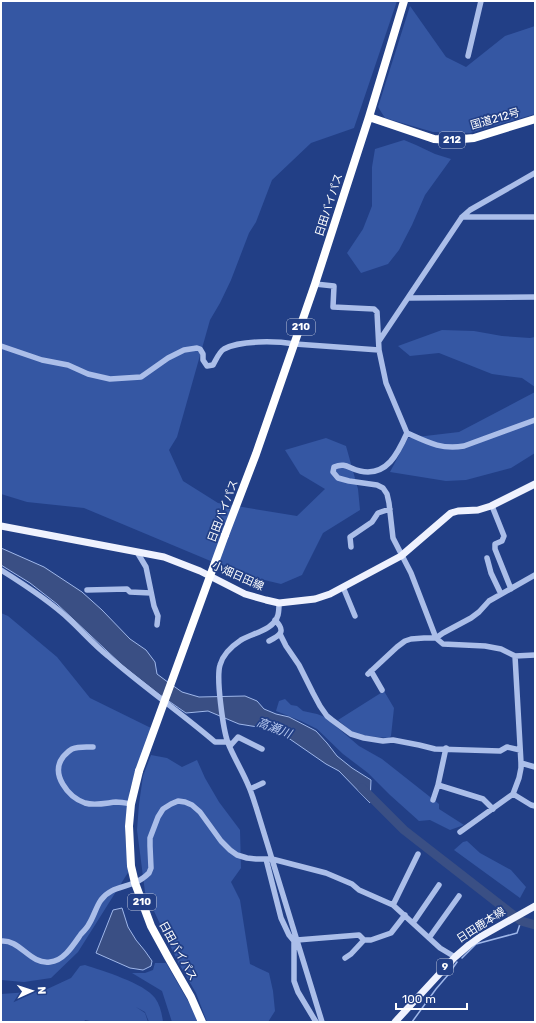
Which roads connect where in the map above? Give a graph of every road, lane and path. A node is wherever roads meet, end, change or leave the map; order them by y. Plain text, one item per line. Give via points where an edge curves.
1 (404, 1) edge
2 (481, 1) edge
3 (468, 56) dead end
4 (369, 117) junction
5 (535, 119) edge
6 (535, 173) edge
7 (462, 217) junction
8 (535, 217) edge
9 (316, 284) junction
10 (535, 297) edge
11 (408, 298) junction
12 (379, 341) junction
13 (295, 344) junction
14 (1, 346) edge
15 (379, 350) junction
16 (535, 420) edge
17 (406, 433) junction
18 (535, 484) edge
19 (492, 506) junction
20 (390, 509) junction
21 (1, 526) edge
22 (351, 547) dead end
23 (137, 552) junction
24 (401, 556) junction
25 (487, 558) dead end
26 (1, 570) edge
27 (535, 575) edge
28 (343, 587) junction
29 (511, 589) junction
30 (88, 590) dead end
31 (151, 593) junction
32 (501, 594) junction
33 (279, 602) junction
34 (355, 616) dead end
35 (275, 620) junction
36 (157, 625) dead end
37 (280, 634) junction
38 (436, 638) junction
39 (269, 641) dead end
40 (535, 655) edge
41 (515, 656) junction
42 (382, 690) dead end
43 (229, 744) junction
44 (94, 747) dead end
45 (446, 748) junction
46 (262, 749) dead end
47 (520, 750) junction
48 (521, 763) junction
49 (535, 767) edge
50 (263, 783) dead end
51 (438, 785) junction
52 (250, 789) junction
53 (513, 794) junction
54 (433, 800) dead end
55 (131, 804) junction
56 (535, 806) edge
57 (493, 809) junction
58 (460, 832) dead end
59 (418, 854) dead end
60 (269, 859) junction
61 (135, 883) junction
62 (439, 885) dead end
63 (459, 896) dead end
64 (393, 905) junction
65 (534, 906) edge
66 (405, 915) junction
67 (413, 923) junction
68 (429, 938) junction
69 (295, 940) junction
70 (364, 940) junction
71 (1, 941) edge
72 (455, 957) junction
73 (345, 958) dead end
74 (202, 1022) edge
75 (316, 1022) edge
76 (322, 1022) edge
77 (395, 1022) edge

1 - 4 highway, 日田バイパス / 210
2 - 3 street
4 - 5 highway, 国道212号 / 212 via 434,139 450,140 474,138
4 - 9 highway, 日田バイパス / 210
6 - 7 street
7 - 8 street
7 - 11 street
9 - 12 street via 334,286 333,307 374,309 377,312
9 - 13 highway, 日田バイパス / 210
10 - 11 street
11 - 12 street
12 - 15 street
13 - 14 street via 283,342 234,345 222,350 213,365 207,366 200,349 184,350 141,377 110,379
13 - 15 street
13 - 55 highway, 日田バイパス / 210, bridge via 139,771
15 - 17 street via 386,383
16 - 17 street via 454,448 431,444
17 - 20 street via 401,447 387,466 369,472 345,465 334,467 333,472 338,478 383,488
18 - 19 main road, 小畑日田線
19 - 24 main road, 小畑日田線 via 451,513
19 - 29 street via 504,536 495,544 495,549
20 - 22 street via 378,513 372,522 350,537
20 - 24 street via 392,538
21 - 23 main road, 小畑日田線
23 - 31 street via 146,567
23 - 33 main road, 小畑日田線 via 164,557 200,571 245,594
24 - 28 main road, 小畑日田線
24 - 38 street via 411,573
25 - 32 street
26 - 43 street via 44,598 142,685 215,742
27 - 29 street
28 - 33 main road, 小畑日田線 via 315,599
28 - 34 street
29 - 32 street
30 - 31 street via 127,589 130,592
31 - 36 street via 158,616
32 - 38 street via 489,601 471,618
33 - 35 street via 278,616
35 - 37 street via 282,630
35 - 43 street via 273,624 232,647 223,657 218,676
37 - 39 street
37 - 45 street via 327,716 351,734 435,749
38 - 41 street via 443,644 484,646 501,649
38 - 42 street via 411,639 404,642 369,672
40 - 41 street
41 - 47 street
43 - 46 street via 238,737
43 - 52 street
44 - 55 street via 73,749 64,756 59,763 58,772 63,785 68,792 86,803
45 - 47 street via 500,751 507,747
45 - 51 street
47 - 48 street
48 - 49 street
48 - 53 street
50 - 52 street
51 - 54 street
51 - 57 street via 483,799
52 - 60 street
53 - 56 street
53 - 57 street
55 - 61 highway, 日田バイパス / 210 via 131,866
57 - 58 street
59 - 64 street
60 - 61 street via 237,855 221,841 200,812 192,805 178,801 164,809 158,817 150,838 150,873
60 - 64 street via 326,873
60 - 69 street
60 - 69 street via 281,918 289,935
61 - 71 street via 116,888 105,895 76,943 62,957 52,962 33,958 12,942
61 - 74 highway, 日田バイパス / 210 via 151,926 191,997
62 - 67 street
63 - 68 street
64 - 66 street
65 - 72 main road, 日田鹿本線 / 9 via 469,945
66 - 67 street
66 - 70 street via 391,933
67 - 68 street
68 - 72 street
69 - 70 street via 359,935
69 - 75 street via 294,981
69 - 76 street
70 - 73 street
72 - 77 main road, 日田鹿本線 / 9

